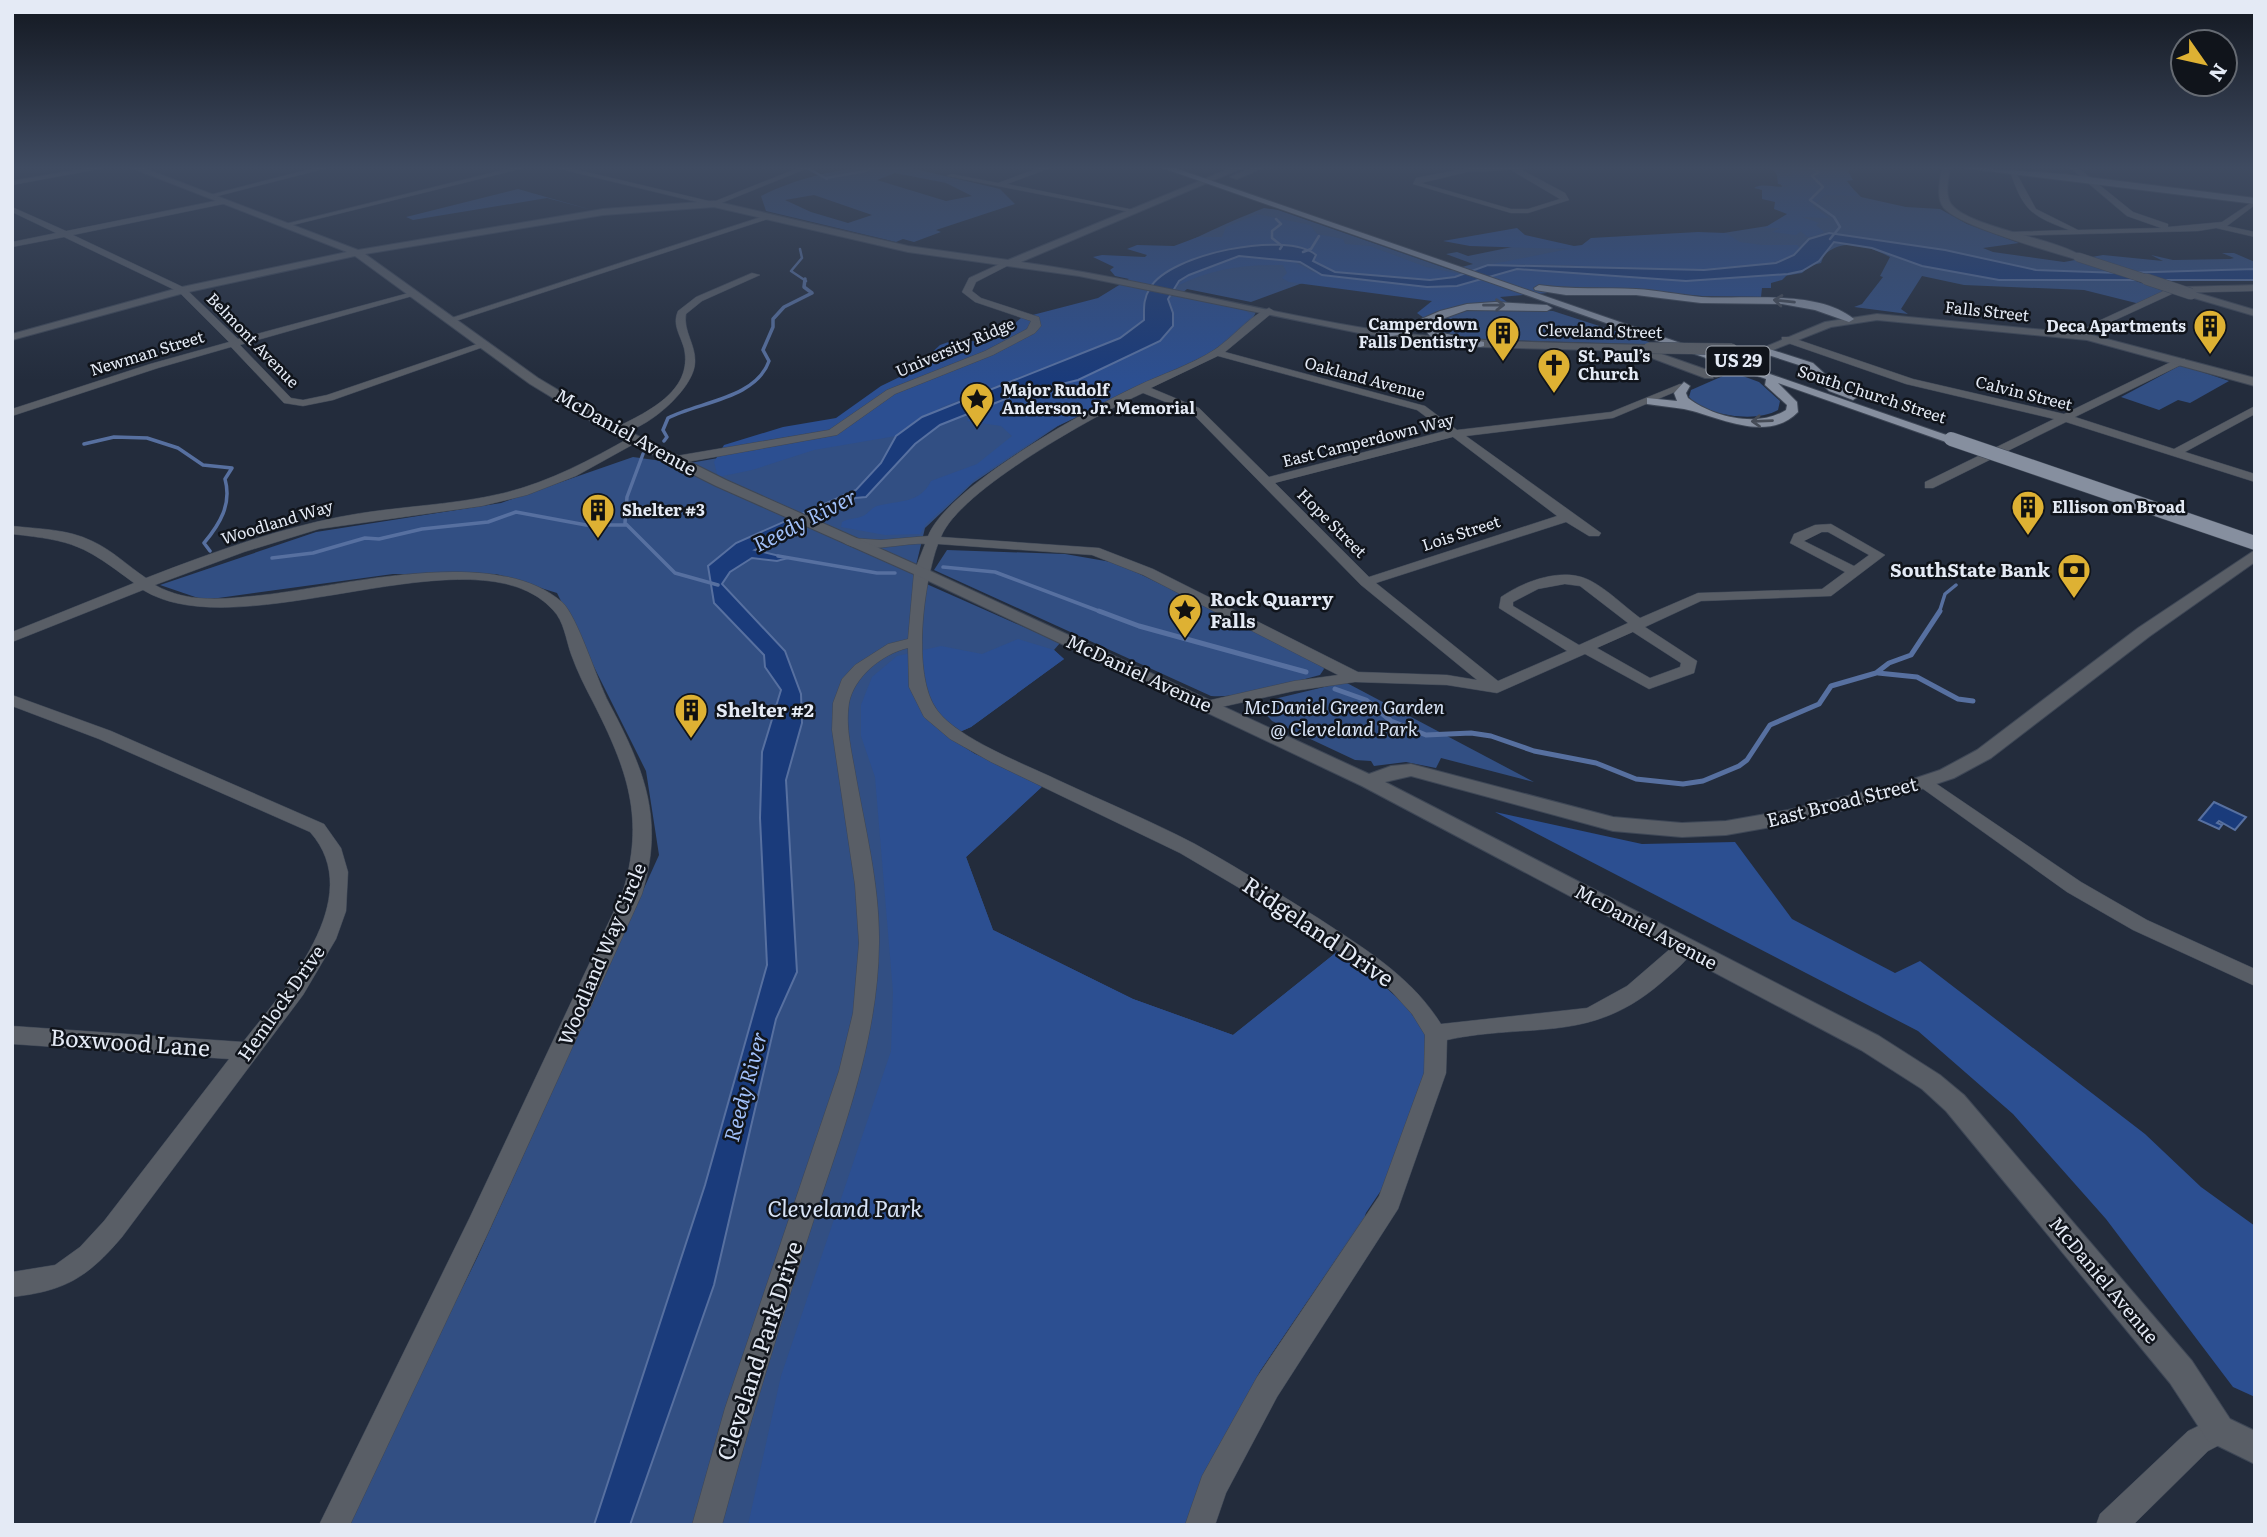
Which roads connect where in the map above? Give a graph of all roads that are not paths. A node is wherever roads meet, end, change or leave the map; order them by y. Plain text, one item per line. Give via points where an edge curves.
1 (48, 238) edge
2 (75, 238) edge
3 (322, 238) edge
4 (449, 238) edge
5 (706, 238) edge
6 (859, 238) edge
7 (1070, 238) edge
8 (1377, 238) edge
9 (2021, 238) edge
10 (12, 245) edge
11 (358, 253) junction
12 (1009, 263) junction
13 (755, 275) dead end
14 (1499, 280) junction
15 (1517, 283) junction
16 (2255, 286) edge
17 (182, 290) junction
18 (413, 293) junction
19 (1269, 311) junction
20 (2255, 313) edge
21 (1877, 317) joint
22 (450, 320) junction
23 (1849, 320) junction
24 (1425, 323) junction
25 (1632, 331) junction
26 (1381, 333) junction
27 (12, 337) edge
28 (2088, 337) junction
29 (1786, 339) junction
30 (234, 344) junction
31 (1480, 344) junction
32 (484, 345) junction
33 (1635, 348) junction
34 (1761, 351) junction
35 (1217, 354) junction
36 (2181, 362) junction
37 (1713, 373) junction
38 (1753, 373) junction
39 (2255, 382) edge
40 (1684, 386) junction
41 (1142, 388) junction
42 (1651, 401) junction
43 (1688, 406) junction
44 (2255, 409) edge
45 (12, 413) edge
46 (1907, 416) junction
47 (2065, 418) junction
48 (617, 431) junction
49 (1455, 433) junction
50 (1955, 437) junction
51 (635, 440) junction
52 (2175, 453) junction
53 (676, 460) junction
54 (2255, 478) edge
55 (1266, 482) junction
56 (1929, 485) dead end
57 (1567, 517) junction
58 (12, 530) edge
59 (1594, 533) dead end
60 (2255, 535) edge
61 (933, 540) junction
62 (850, 542) junction
63 (2255, 543) edge
64 (2255, 555) edge
65 (921, 572) junction
66 (1855, 572) junction
67 (1366, 582) junction
68 (146, 586) junction
69 (1636, 625) junction
70 (12, 637) edge
71 (915, 642) junction
72 (1581, 650) junction
73 (1355, 677) junction
74 (1497, 688) junction
75 (12, 701) edge
76 (1208, 705) junction
77 (1369, 782) junction
78 (1925, 782) junction
79 (1685, 947) junction
80 (2255, 978) edge
81 (1436, 1034) junction
82 (12, 1035) edge
83 (248, 1051) junction
84 (12, 1285) edge
85 (2218, 1430) junction
86 (2255, 1448) edge
87 (334, 1525) edge
88 (707, 1525) edge
89 (1200, 1525) edge
90 (2111, 1525) edge

1 - 10 street
2 - 17 street, Belmont Avenue
3 - 11 street, McDaniel Avenue
4 - 11 street, Cleveland Street
5 - 22 street
6 - 12 street, Cleveland Street
7 - 12 street, University Ridge
8 - 14 main road, South Church Street / US 29
9 - 20 street, bridge
11 - 17 street, Cleveland Street
11 - 18 street, McDaniel Avenue
12 - 19 street, Cleveland Street
12 - 53 street, University Ridge via 972,280 967,292 1036,319 1036,326 1020,337 891,392 833,433
13 - 48 street via 699,299 681,313 679,324 691,359 685,385 662,405
14 - 15 main road, South Church Street / US 29
14 - 25 main road, South Church Street / US 29
23 -> 15 main road via 1817,307 1782,301 1566,292
15 - 46 main road, South Church Street / US 29
16 - 28 street via 2172,290 2095,326 2086,332
17 - 27 street, Cleveland Street
17 - 30 street, Belmont Avenue
18 - 22 street, McDaniel Avenue
18 - 30 street, Newman Street
19 - 26 street, Cleveland Street
19 - 35 street, Ridgeland Drive
21 - 23 street, East Camperdown Way
21 - 28 street, Falls Street
22 - 32 street, McDaniel Avenue
23 - 29 street, East Camperdown Way
24 -> 25 main road via 1458,309 1515,305 1560,311
24 - 26 main road
24 - 31 main road via 1434,334
25 - 38 main road, South Church Street / US 29
26 - 31 street, Cleveland Street
28 - 36 street, Falls Street
29 - 34 street, East Camperdown Way
29 - 47 street, Calvin Street via 1910,382
30 - 32 street, Belmont Avenue via 285,399 303,402 329,398
30 - 45 street, Newman Street
31 - 33 street, Cleveland Street
32 - 48 street, McDaniel Avenue
33 - 34 street, Cleveland Street, bridge
33 - 37 street
34 - 37 street, East Camperdown Way, bridge
34 - 46 main road via 1809,365 1833,388
35 - 41 street, Ridgeland Drive
35 - 49 street, Oakland Avenue via 1416,405
36 - 39 street, Falls Street
36 - 47 street
37 - 40 street, East Camperdown Way
38 -> 43 main road via 1785,394 1793,405 1790,415 1741,421
38 - 50 main road, South Church Street / US 29
40 - 42 street, East Camperdown Way
40 - 43 main road via 1680,393
41 - 55 street, Hope Street via 1195,410
41 - 61 street, Ridgeland Drive via 996,474 952,511
42 - 43 main road
42 - 49 street, East Camperdown Way via 1613,415
44 - 52 street
46 - 50 main road, South Church Street / US 29
47 - 52 street, Calvin Street
47 - 56 street
48 - 51 street, McDaniel Avenue
49 - 55 street, East Camperdown Way
49 - 57 street, Oakland Avenue
50 - 60 main road, South Church Street / US 29
50 - 63 main road, South Church Street / US 29, bridge
51 - 53 street, McDaniel Avenue
51 - 68 street, Woodland Way via 526,491 482,502 314,526
52 - 54 street, Calvin Street
53 - 62 street, McDaniel Avenue
55 - 67 street, Hope Street
57 - 59 street, Oakland Avenue
57 - 67 street, Lois Street
58 - 68 street, Woodland Way Circle via 90,545
61 - 62 street
61 - 65 street, Ridgeland Drive
61 - 73 street via 1083,550 1125,561
62 - 65 street, McDaniel Avenue
64 - 78 street, East Broad Street via 2151,627 1984,754
65 - 71 street, Ridgeland Drive
65 - 76 street, McDaniel Avenue
66 - 66 street via 1797,543 1799,537 1831,528 1878,555
66 - 69 street via 1826,593 1698,597
67 - 74 street, Hope Street
68 - 70 street, Woodland Way
68 - 87 street, Woodland Way Circle via 180,602 206,604 243,603 397,579 479,578 533,589 559,607 566,620 621,742 643,812 645,850 632,894
69 - 72 street
69 - 72 street via 1689,661 1688,670 1649,684
69 - 72 street via 1585,583 1574,580 1560,578 1506,600 1506,608
71 - 81 street, Ridgeland Drive via 917,687 930,713 947,729 997,758 1177,842 1265,894 1400,986
71 - 88 street, Cleveland Park Drive via 893,648 860,668 850,679 841,703 840,730 865,885 869,943 864,1013 850,1071 739,1408
72 - 74 street
73 - 74 street via 1447,680
73 - 76 street via 1294,685
75 - 83 street, Hemlock Drive via 105,735 293,816 327,837 337,862 339,897 333,922 322,947
76 - 77 street, McDaniel Avenue
77 - 78 street, East Broad Street via 1391,772 1411,770 1613,824 1682,830 1788,817
77 - 79 street, McDaniel Avenue
78 - 80 street via 2074,887 2140,925
79 - 81 street via 1662,972 1627,996 1577,1019 1485,1024
79 - 85 street, McDaniel Avenue via 1870,1043 1955,1102 2181,1372
81 - 89 street via 1432,1085 1389,1201 1267,1387 1213,1487
82 - 83 street, Boxwood Lane
83 - 84 street, Hemlock Drive via 92,1254 54,1280
85 - 86 street
85 - 90 street via 2198,1441

